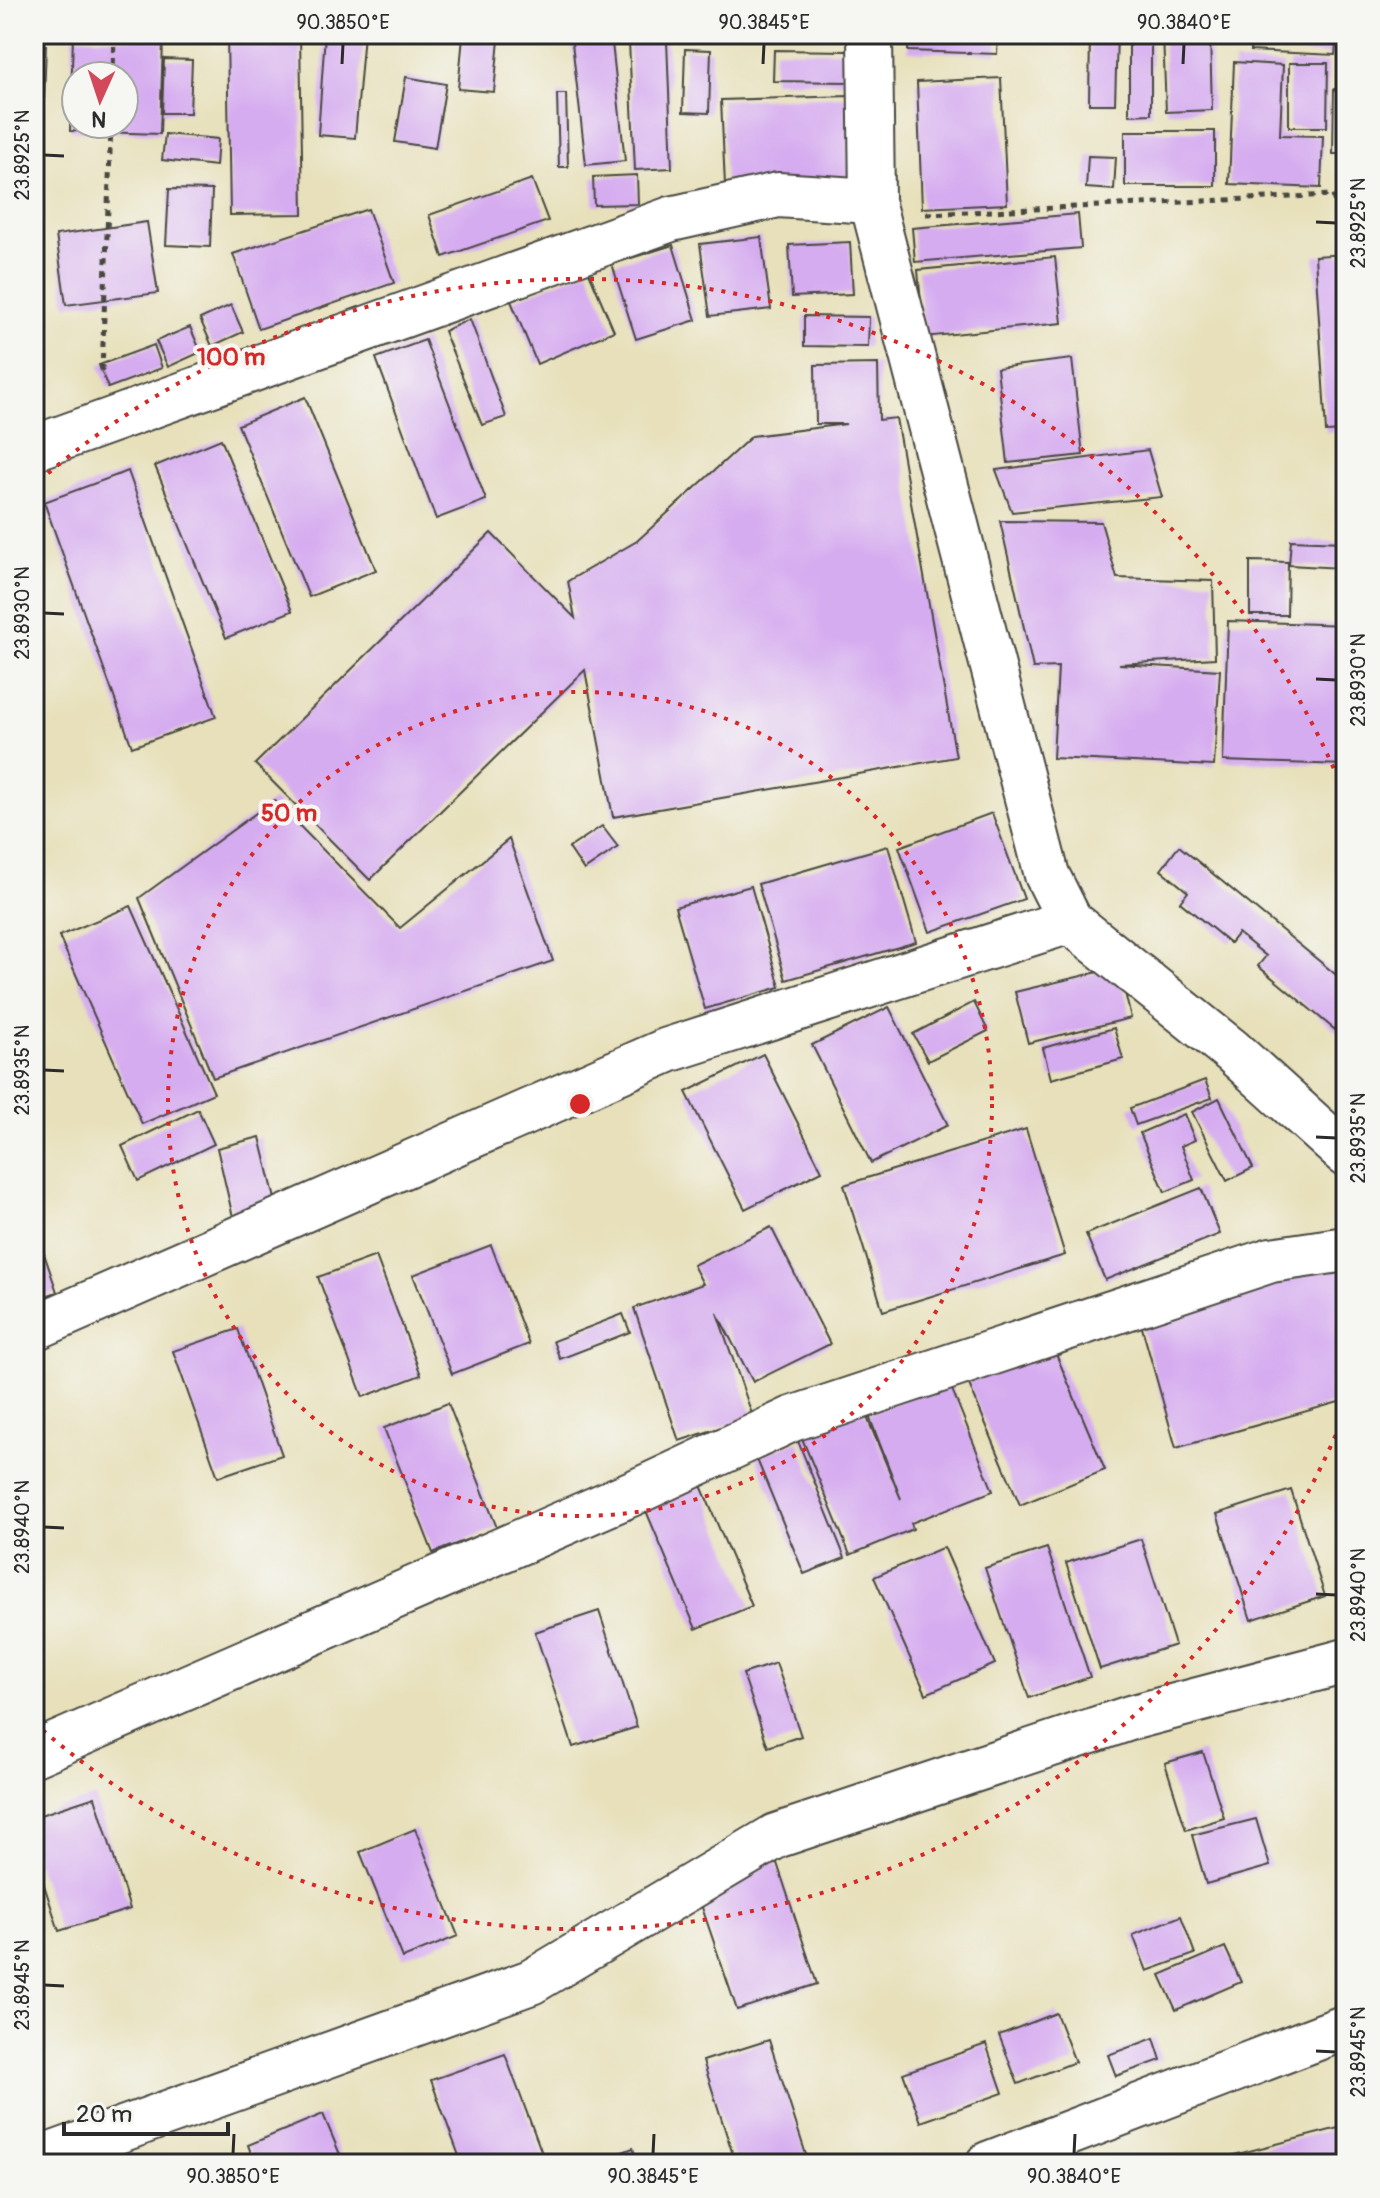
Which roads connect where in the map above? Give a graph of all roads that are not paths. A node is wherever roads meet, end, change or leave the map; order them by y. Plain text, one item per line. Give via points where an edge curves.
1 (870, 34) edge
2 (872, 201) junction
3 (34, 448) edge
4 (1070, 921) junction
5 (1346, 1154) edge
6 (1346, 1249) edge
7 (34, 1328) edge
8 (1346, 1661) edge
9 (34, 1754) edge
10 (1346, 2027) edge
11 (34, 2161) edge
12 (988, 2164) edge

1 - 2 street
2 - 3 street via 778,195 671,219
2 - 4 street via 1047,875
4 - 5 street via 1232,1051
4 - 7 street via 668,1050
6 - 9 street via 1271,1260 792,1419
8 - 11 street via 1130,1718 776,1836 531,1982
10 - 12 street

